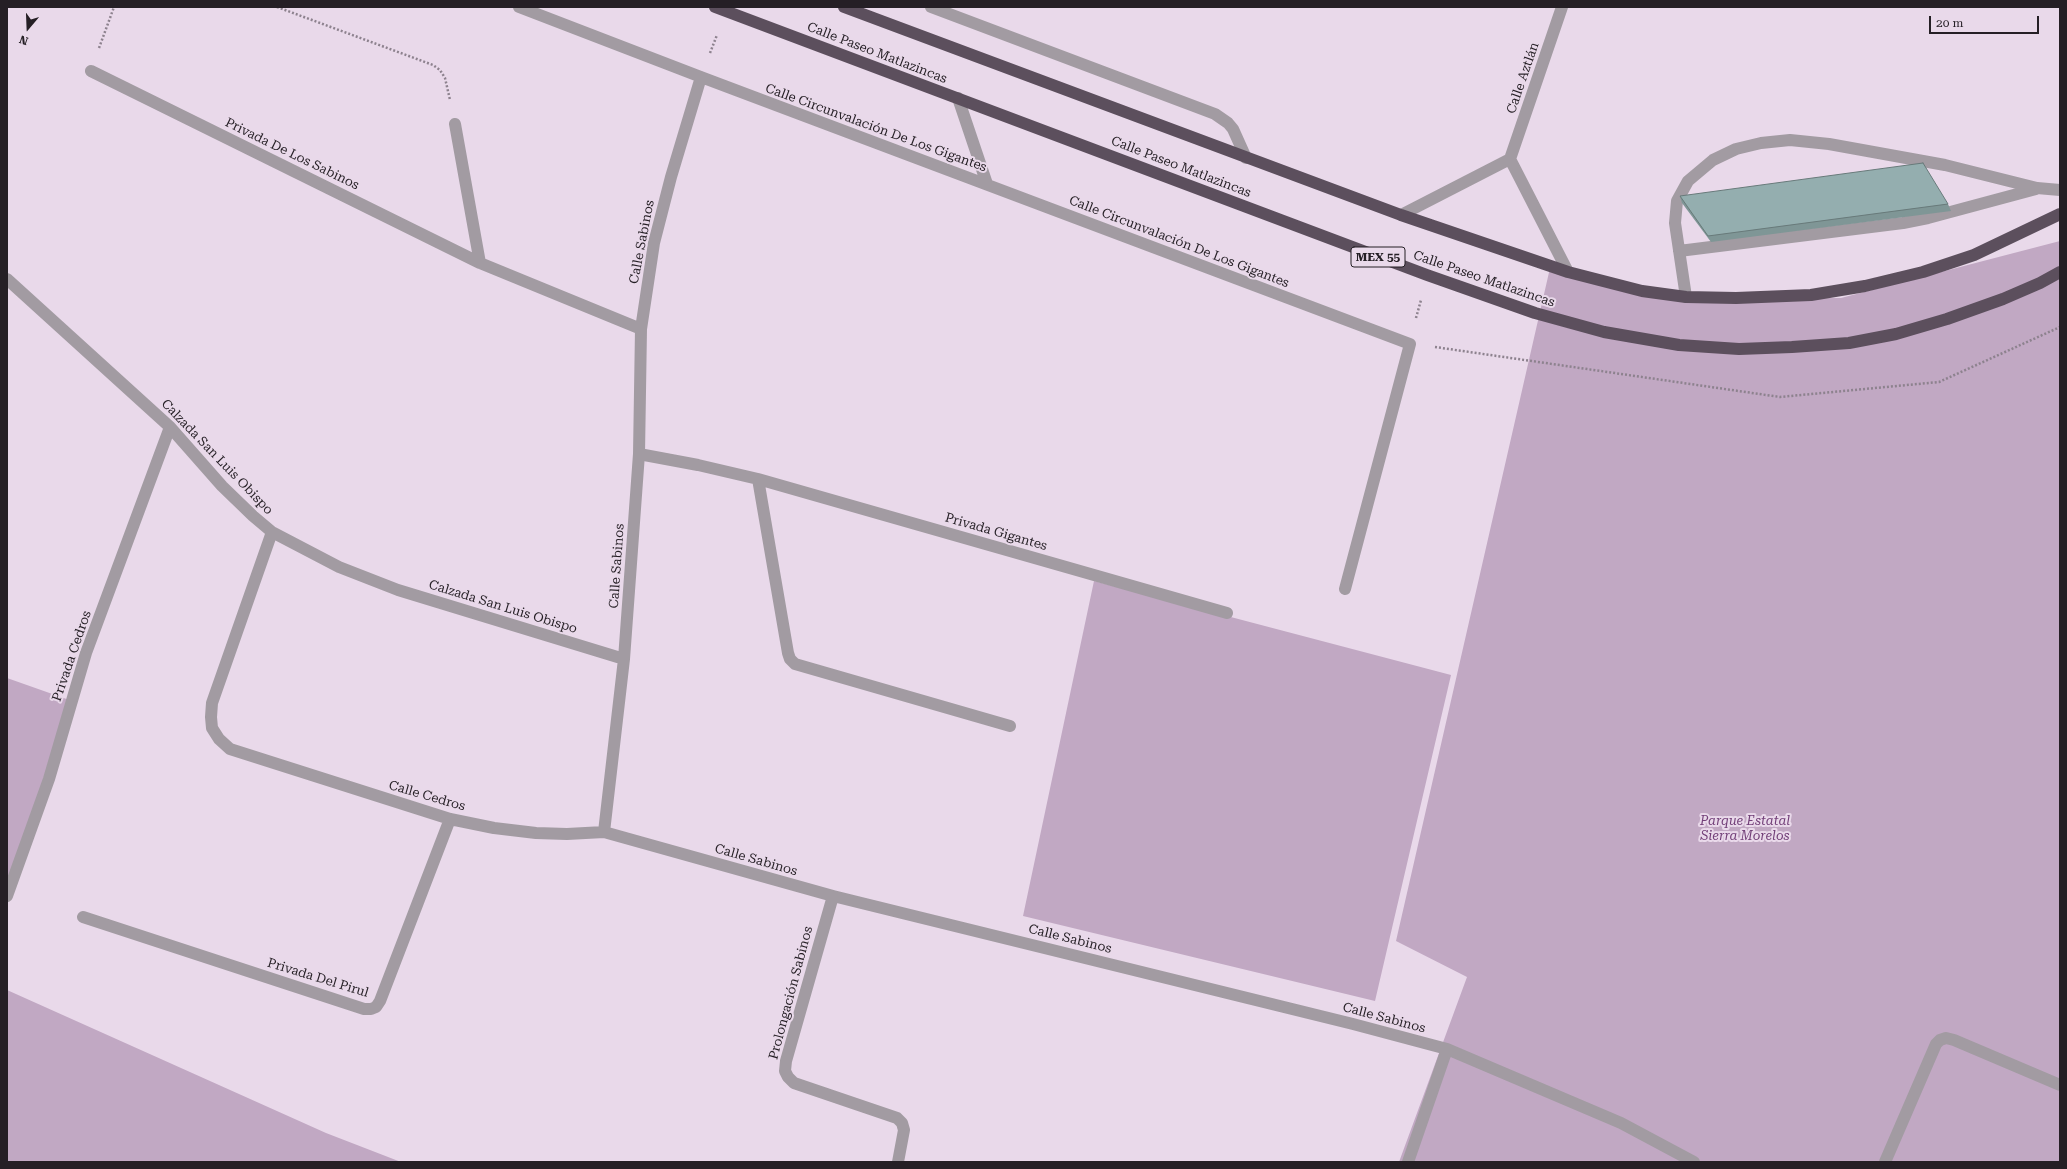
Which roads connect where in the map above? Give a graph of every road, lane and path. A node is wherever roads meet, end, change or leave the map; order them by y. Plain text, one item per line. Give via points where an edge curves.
1 (114, 7) edge
2 (277, 7) edge
3 (519, 7) edge
4 (715, 7) edge
5 (844, 7) edge
6 (931, 7) edge
7 (1562, 7) edge
8 (726, 12) junction
9 (92, 71) joint
10 (701, 77) junction
11 (958, 98) junction
12 (455, 124) joint
13 (1246, 158) junction
14 (1510, 159) junction
15 (987, 184) junction
16 (2037, 188) junction
17 (2060, 190) edge
18 (2060, 214) edge
19 (1401, 215) junction
20 (1679, 251) junction
21 (480, 263) junction
22 (1568, 272) junction
23 (2060, 272) edge
24 (1427, 275) junction
25 (7, 279) edge
26 (1686, 298) junction
27 (641, 329) junction
28 (1410, 344) junction
29 (170, 427) junction
30 (639, 454) junction
31 (758, 479) junction
32 (272, 532) junction
33 (1345, 589) dead end
34 (1227, 613) dead end
35 (624, 660) junction
36 (1010, 726) dead end
37 (450, 819) junction
38 (604, 832) junction
39 (7, 896) edge
40 (832, 896) junction
41 (83, 917) dead end
42 (1447, 1049) junction
43 (2060, 1085) edge
44 (898, 1162) edge
45 (1408, 1162) edge
46 (1694, 1162) edge
47 (1885, 1162) edge

1 - 9 path
2 - 12 path via 433,65 445,78
3 - 10 street, Calle Circunvalación De Los Gigantes
4 - 8 highway, Calle Paseo Matlazincas / MEX 55
5 - 13 highway
6 - 13 street via 1214,114 1233,129
7 - 14 street, Calle Aztlán
8 - 10 path
8 - 11 highway, Calle Paseo Matlazincas / MEX 55
9 - 21 street, Privada De Los Sabinos
10 - 15 street, Calle Circunvalación De Los Gigantes
10 - 27 street, Calle Sabinos via 654,243
11 - 15 street
11 - 24 highway, Calle Paseo Matlazincas / MEX 55
12 - 21 street
13 - 19 highway
14 - 19 street
14 - 22 street
15 - 28 street, Calle Circunvalación De Los Gigantes
16 - 17 street
16 - 20 street via 1904,223
16 - 20 street via 1945,165 1873,151 1790,140 1761,143 1736,149 1713,160 1688,181 1681,191 1675,211
18 - 26 highway via 1974,255 1923,272 1865,286 1811,295
19 - 22 highway
20 - 26 street
21 - 27 street, Privada De Los Sabinos
22 - 26 highway via 1621,287
23 - 24 highway, Calle Paseo Matlazincas / MEX 55 via 2040,283 1947,320 1896,334 1792,348 1679,345 1604,332 1535,313
24 - 28 path
25 - 29 street, Calzada San Luis Obispo
27 - 30 street, Calle Sabinos
28 - 33 street
29 - 32 street, Calzada San Luis Obispo via 222,486
29 - 39 street, Privada Cedros via 86,653 49,778
30 - 31 street, Privada Gigantes
30 - 35 street, Calle Sabinos
31 - 34 street, Privada Gigantes
31 - 36 street via 788,653 795,664
32 - 35 street, Calzada San Luis Obispo via 339,567 398,590
32 - 37 street, Calle Cedros via 212,703 212,728 230,749 247,756
35 - 38 street, Calle Sabinos
37 - 38 street, Calle Cedros via 536,833
37 - 41 street, Privada Del Pirul via 380,1001 371,1010
38 - 40 street, Calle Sabinos
40 - 42 street, Calle Sabinos
40 - 44 street, Prolongación Sabinos via 785,1071 794,1083 897,1118 904,1130
42 - 45 street
42 - 46 street, Calle Sabinos via 1621,1122
43 - 47 street via 1954,1040 1940,1040 1936,1044

